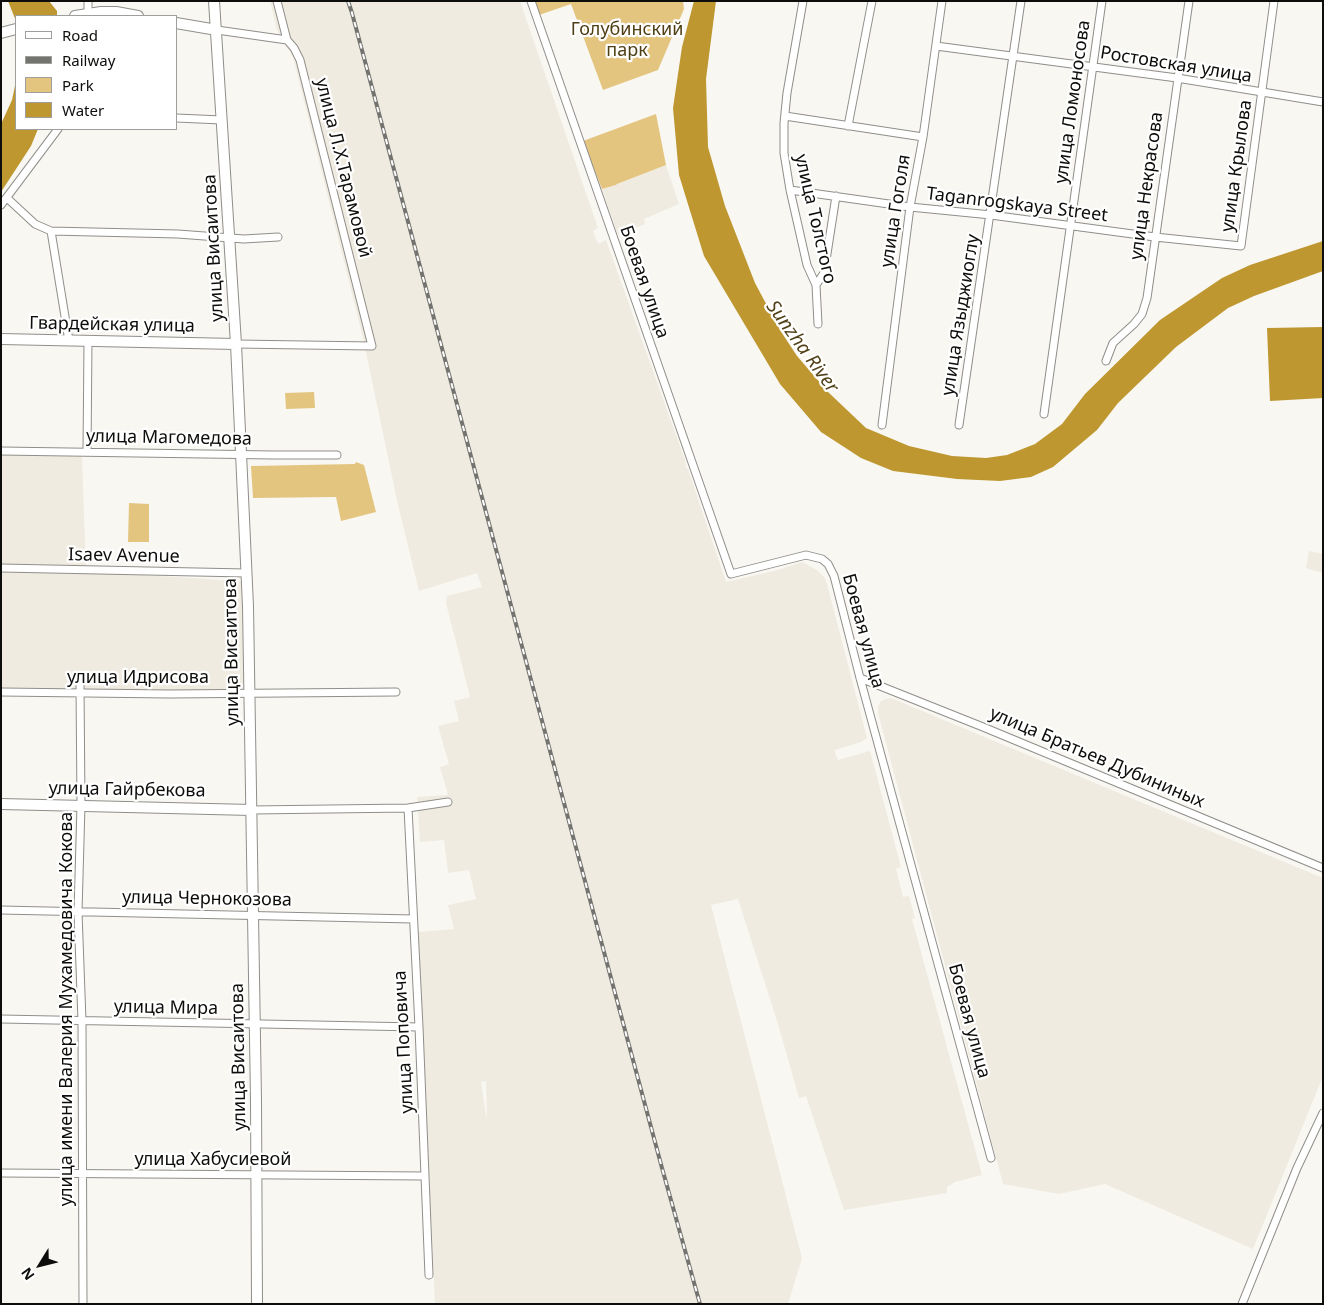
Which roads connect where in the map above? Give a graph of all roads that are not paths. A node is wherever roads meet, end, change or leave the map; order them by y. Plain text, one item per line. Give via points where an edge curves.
1 (88, 1) edge
2 (214, 1) edge
3 (277, 1) edge
4 (531, 1) edge
5 (803, 1) edge
6 (872, 1) edge
7 (942, 1) edge
8 (1021, 1) edge
9 (1102, 1) edge
10 (1189, 1) edge
11 (1274, 1) edge
12 (89, 15) edge
13 (132, 15) edge
14 (178, 23) edge
15 (15, 29) edge
16 (217, 30) junction
17 (1, 33) edge
18 (287, 40) junction
19 (936, 46) junction
20 (1013, 57) junction
21 (1093, 67) junction
22 (1177, 78) junction
23 (1262, 93) junction
24 (1323, 102) edge
25 (785, 116) junction
26 (178, 118) edge
27 (222, 120) junction
28 (848, 126) junction
29 (57, 130) edge
30 (923, 137) junction
31 (790, 190) junction
32 (836, 196) junction
33 (7, 198) junction
34 (1, 205) edge
35 (910, 207) junction
36 (991, 214) junction
37 (1071, 227) junction
38 (51, 231) junction
39 (278, 237) dead end
40 (229, 238) junction
41 (1155, 238) junction
42 (1241, 246) joint
43 (816, 285) junction
44 (818, 324) dead end
45 (1, 339) edge
46 (70, 342) junction
47 (88, 342) junction
48 (236, 344) junction
49 (372, 346) joint
50 (1106, 361) dead end
51 (1044, 414) dead end
52 (882, 425) dead end
53 (960, 425) dead end
54 (1, 451) edge
55 (87, 452) junction
56 (241, 454) junction
57 (337, 455) dead end
58 (1, 568) edge
59 (246, 573) junction
60 (860, 678) junction
61 (80, 684) dead end
62 (1, 692) edge
63 (396, 692) dead end
64 (249, 693) junction
65 (80, 694) junction
66 (448, 802) dead end
67 (1, 804) edge
68 (81, 805) junction
69 (408, 808) junction
70 (252, 810) junction
71 (1323, 868) edge
72 (1, 910) edge
73 (78, 912) junction
74 (253, 914) junction
75 (413, 918) junction
76 (1, 1018) edge
77 (82, 1021) junction
78 (255, 1025) junction
79 (419, 1028) junction
80 (1323, 1113) edge
81 (991, 1158) dead end
82 (1, 1174) edge
83 (82, 1174) junction
84 (256, 1176) junction
85 (425, 1176) junction
86 (429, 1275) dead end
87 (83, 1304) edge
88 (257, 1304) edge
89 (1242, 1304) edge

1 - 12 street
2 - 16 main road, улица Висаитова
3 - 18 street, улица Л.Х.Тарамовой
4 - 60 street, Боевая улица via 731,574 806,554 822,559 834,576
5 - 25 street, улица Толстого
6 - 28 street
7 - 19 street, улица Гоголя
8 - 20 street, улица Языджиоглу
9 - 21 street, улица Ломоносова
10 - 22 street, улица Некрасова
11 - 23 street, улица Крылова
12 - 13 main road via 116,12
14 - 16 main road
15 - 17 main road
16 - 18 street
16 - 27 main road, улица Висаитова
18 - 49 street, улица Л.Х.Тарамовой via 300,60
19 - 20 street, Ростовская улица
19 - 30 street, улица Гоголя
20 - 21 street, Ростовская улица
20 - 36 street, улица Языджиоглу
21 - 22 street, Ростовская улица
21 - 37 street, улица Ломоносова
22 - 23 street, Ростовская улица
22 - 41 street, улица Некрасова
23 - 24 street, Ростовская улица
23 - 42 street, улица Крылова
25 - 28 street
25 - 31 street, улица Толстого via 784,153
26 - 27 street
27 - 40 main road, улица Висаитова
28 - 30 street
29 - 33 street
30 - 35 street, улица Гоголя
31 - 32 street, Taganrogskaya Street
31 - 43 street, улица Толстого via 807,265
32 - 35 street, Taganrogskaya Street
32 - 43 street via 824,273
33 - 34 street
33 - 38 street via 35,224
35 - 36 street, Taganrogskaya Street
35 - 52 street, улица Гоголя
36 - 37 street, Taganrogskaya Street
36 - 53 street, улица Языджиоглу
37 - 41 street, Taganrogskaya Street
37 - 51 street, улица Ломоносова
38 - 40 street
38 - 46 street
39 - 40 street
40 - 48 main road, улица Висаитова
41 - 42 street, Taganrogskaya Street
41 - 50 street, улица Некрасова via 1142,314 1113,343
43 - 44 street, улица Толстого
45 - 46 main road, Гвардейская улица
46 - 47 main road, Гвардейская улица
47 - 48 main road, Гвардейская улица
47 - 55 street
48 - 49 street, Гвардейская улица
48 - 56 main road, улица Висаитова
54 - 55 street, улица Магомедова
55 - 56 street, улица Магомедова
56 - 57 street, улица Магомедова
56 - 59 main road, улица Висаитова
58 - 59 street, Isaev Avenue
59 - 64 main road, улица Висаитова
60 - 71 street, улица Братьев Дубининых
60 - 81 street, Боевая улица
61 - 65 street, улица имени Валерия Мухамедовича Кокова
62 - 65 street, улица Идрисова
63 - 64 street, улица Идрисова
64 - 65 street, улица Идрисова
64 - 70 main road, улица Висаитова
65 - 68 street, улица имени Валерия Мухамедовича Кокова
66 - 69 street
67 - 68 main road, улица Гайрбекова
68 - 70 main road, улица Гайрбекова
68 - 73 street, улица имени Валерия Мухамедовича Кокова
69 - 70 street
69 - 75 street, улица Поповича
70 - 74 main road, улица Висаитова
72 - 73 street, улица Чернокозова
73 - 74 street, улица Чернокозова
73 - 77 street, улица имени Валерия Мухамедовича Кокова
74 - 75 street, улица Чернокозова
74 - 78 main road, улица Висаитова
75 - 79 street, улица Поповича
76 - 77 street, улица Мира
77 - 78 street, улица Мира
77 - 83 street, улица имени Валерия Мухамедовича Кокова
78 - 79 street, улица Мира
78 - 84 main road, улица Висаитова
79 - 85 street, улица Поповича
80 - 89 street
82 - 83 street, улица Хабусиевой
83 - 84 street, улица Хабусиевой
83 - 87 street, улица имени Валерия Мухамедовича Кокова
84 - 85 street, улица Хабусиевой
84 - 88 main road, улица Висаитова
85 - 86 street, улица Поповича

